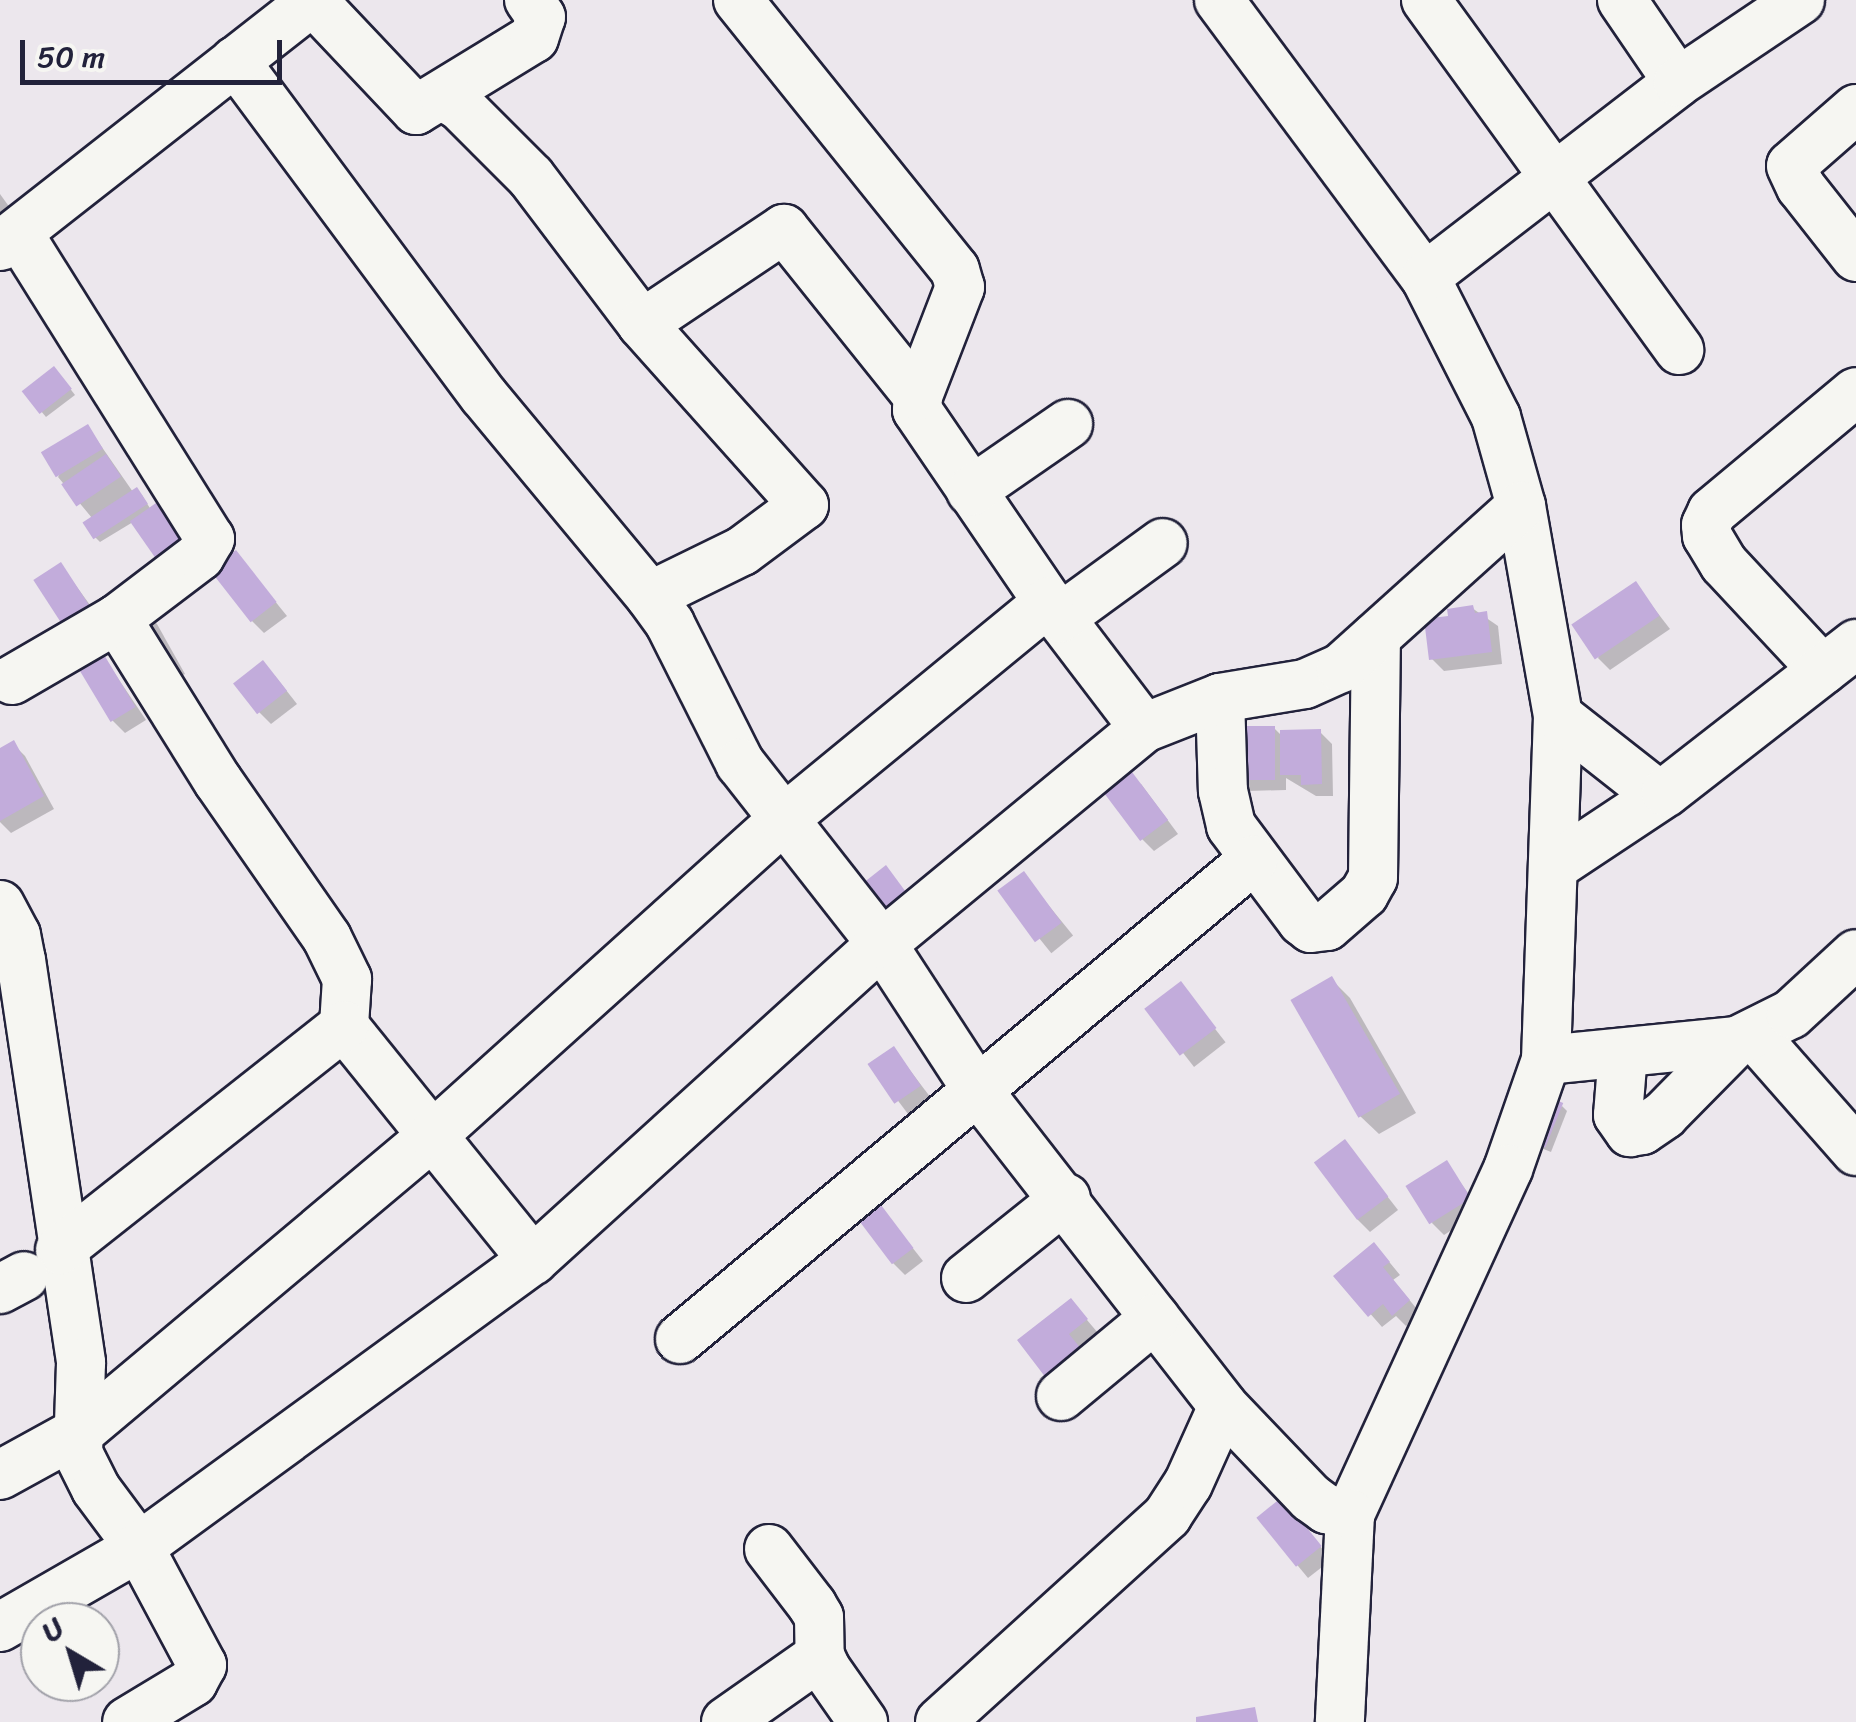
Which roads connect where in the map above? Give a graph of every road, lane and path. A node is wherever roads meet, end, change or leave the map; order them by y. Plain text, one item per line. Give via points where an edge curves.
1 (314, 0) edge
2 (529, 0) edge
3 (738, 0) edge
4 (1219, 0) edge
5 (1426, 0) edge
6 (1622, 0) edge
7 (1800, 0) edge
8 (235, 61) junction
9 (1678, 82) junction
10 (444, 97) junction
11 (1856, 108) edge
12 (1554, 181) junction
13 (9, 239) edge
14 (1856, 257) edge
15 (1425, 277) junction
16 (642, 324) junction
17 (1679, 350) dead end
18 (1856, 392) edge
19 (918, 396) junction
20 (1068, 424) dead end
21 (971, 491) junction
22 (1521, 506) junction
23 (1163, 543) dead end
24 (650, 596) junction
25 (1054, 610) junction
26 (117, 619) junction
27 (1376, 636) junction
28 (1839, 657) edge
29 (12, 680) dead end
30 (1220, 698) junction
31 (1558, 716) junction
32 (1144, 728) junction
33 (1657, 794) junction
34 (784, 819) junction
35 (1252, 860) junction
36 (1556, 864) junction
37 (0, 905) edge
38 (882, 944) junction
39 (1856, 954) edge
40 (344, 1026) junction
41 (1745, 1038) junction
42 (1623, 1053) junction
43 (1546, 1060) junction
44 (978, 1091) junction
45 (433, 1135) junction
46 (1856, 1151) edge
47 (1066, 1198) junction
48 (533, 1260) junction
49 (28, 1272) edge
50 (966, 1278) dead end
51 (1154, 1318) junction
52 (680, 1339) dead end
53 (1060, 1396) dead end
54 (1223, 1406) junction
55 (82, 1430) junction
56 (0, 1475) edge
57 (1350, 1514) junction
58 (139, 1547) junction
59 (769, 1549) dead end
60 (0, 1627) edge
61 (820, 1656) junction
62 (126, 1722) edge
63 (726, 1722) edge
64 (864, 1722) edge
65 (940, 1722) edge
66 (1340, 1722) edge

1 - 8 street
1 - 10 street via 416,110
2 - 10 street via 541,17 534,38
3 - 19 street via 959,278
4 - 15 street
5 - 12 street
6 - 9 street
7 - 9 street
8 - 13 street
8 - 24 street via 484,396
9 - 12 street
10 - 16 street via 531,176
11 - 14 street via 1791,166
12 - 15 street
12 - 17 street
13 - 26 street via 207,527 207,549
15 - 22 street via 1496,417
16 - 19 street via 784,229
16 - 24 street via 804,505 742,551
18 - 28 street via 1712,512 1706,525 1724,564
19 - 21 street via 923,423
20 - 21 street
21 - 25 street
22 - 27 street
22 - 31 street
23 - 25 street
24 - 34 street via 740,763
25 - 32 street
25 - 34 street
26 - 29 street
26 - 40 street via 218,781 328,938 346,979
27 - 30 street via 1326,676
27 - 35 street via 1373,878 1327,926 1312,928
28 - 33 street
30 - 32 street
30 - 35 street via 1226,810
31 - 33 street
31 - 36 street
32 - 38 street
33 - 36 street
34 - 38 street
34 - 45 street
35 - 44 street
36 - 43 street
37 - 49 street via 20,960
38 - 44 street
38 - 48 street
39 - 41 street via 1791,1014
40 - 45 street
40 - 49 street
41 - 42 street
41 - 42 street via 1664,1115 1630,1132 1618,1115
41 - 46 street
42 - 43 street
43 - 57 street via 1508,1169
44 - 47 street
44 - 52 street
45 - 48 street
45 - 55 street
47 - 50 street
47 - 51 street
48 - 58 street
49 - 55 street via 80,1363
51 - 53 street
51 - 54 street
54 - 57 street via 1312,1498
54 - 65 street via 1167,1516
55 - 56 street
55 - 58 street via 83,1466
57 - 66 street
58 - 60 street
58 - 62 street via 202,1665 193,1682
59 - 61 street via 819,1617
61 - 63 street
61 - 64 street

